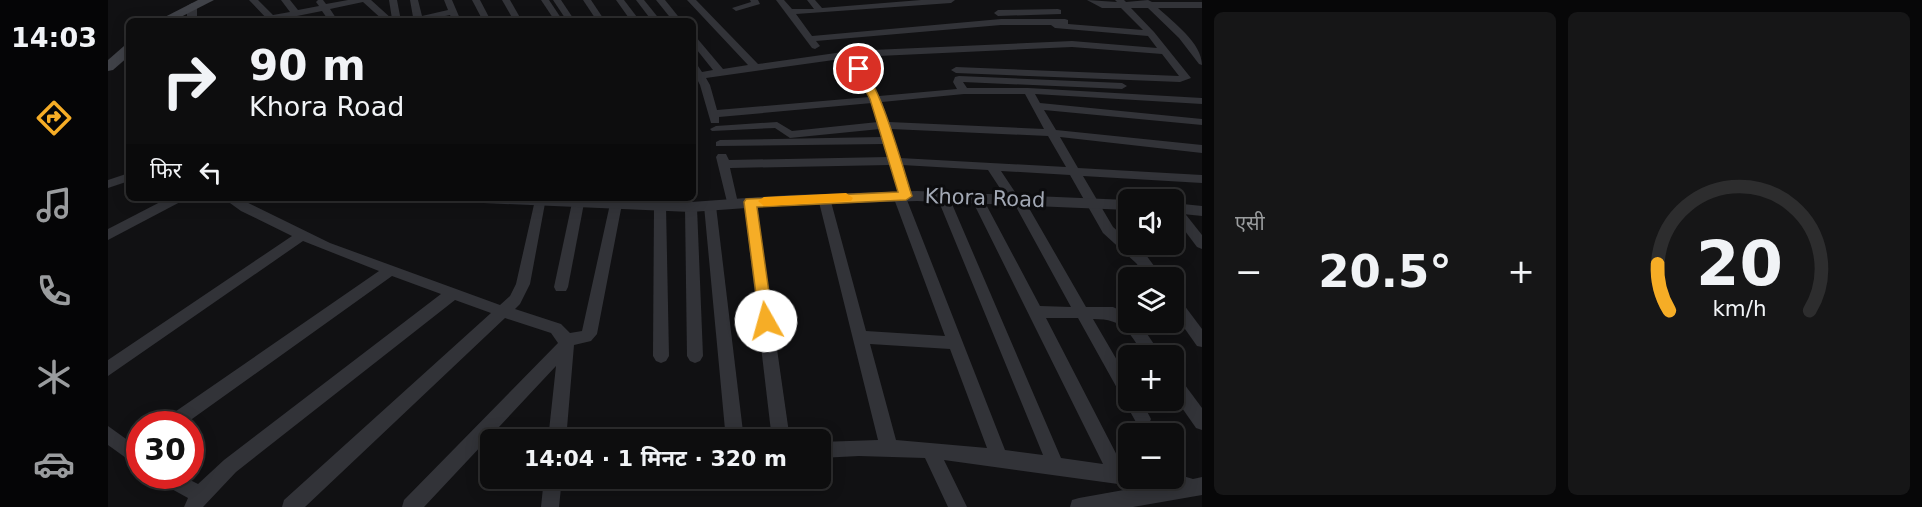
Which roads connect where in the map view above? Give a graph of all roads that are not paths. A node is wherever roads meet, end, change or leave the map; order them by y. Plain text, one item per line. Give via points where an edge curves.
1 (208, 0) edge
2 (253, 0) edge
3 (361, 0) edge
4 (366, 0) edge
5 (393, 0) edge
6 (414, 0) edge
7 (448, 0) edge
8 (476, 0) edge
9 (506, 0) edge
10 (544, 0) edge
11 (558, 0) edge
12 (587, 0) edge
13 (620, 0) edge
14 (640, 0) edge
15 (660, 0) edge
16 (692, 0) edge
17 (754, 0) edge
18 (780, 0) edge
19 (849, 0) edge
20 (951, 0) edge
21 (346, 1) edge
22 (1121, 2) edge
23 (1147, 2) edge
24 (1052, 3) dead end
25 (321, 4) edge
26 (291, 5) edge
27 (815, 5) edge
28 (1097, 5) edge
29 (1202, 5) edge
30 (192, 6) junction
31 (736, 8) dead end
32 (790, 12) junction
33 (1058, 12) junction
34 (455, 17) edge
35 (169, 18) edge
36 (192, 18) edge
37 (271, 18) edge
38 (275, 18) edge
39 (332, 18) edge
40 (386, 18) edge
41 (396, 18) edge
42 (412, 18) edge
43 (485, 18) edge
44 (516, 18) edge
45 (557, 18) edge
46 (570, 18) edge
47 (599, 18) edge
48 (634, 18) edge
49 (655, 18) edge
50 (675, 18) edge
51 (1067, 24) junction
52 (804, 31) junction
53 (1151, 34) junction
54 (810, 39) junction
55 (696, 43) edge
56 (1165, 51) junction
57 (126, 53) edge
58 (850, 54) junction
59 (823, 58) junction
60 (1202, 62) edge
61 (755, 66) junction
62 (108, 67) edge
63 (956, 70) dead end
64 (720, 72) junction
65 (697, 76) edge
66 (964, 91) junction
67 (1029, 92) junction
68 (876, 99) junction
69 (1202, 101) edge
70 (1036, 106) junction
71 (714, 114) junction
72 (1202, 122) edge
73 (885, 125) junction
74 (716, 129) junction
75 (1052, 133) junction
76 (888, 140) junction
77 (720, 144) junction
78 (1202, 149) edge
79 (895, 161) junction
80 (724, 164) junction
81 (991, 165) junction
82 (1072, 170) junction
83 (126, 178) edge
84 (1202, 179) edge
85 (108, 183) edge
86 (902, 196) junction
87 (943, 197) junction
88 (824, 198) junction
89 (976, 198) junction
90 (1015, 199) junction
91 (172, 201) edge
92 (234, 201) edge
93 (541, 201) edge
94 (578, 201) edge
95 (588, 201) edge
96 (750, 202) junction
97 (1091, 202) junction
98 (669, 203) edge
99 (732, 203) junction
100 (616, 204) junction
101 (1118, 204) edge
102 (710, 206) junction
103 (692, 207) junction
104 (1184, 210) edge
105 (1202, 211) edge
106 (1184, 222) edge
107 (108, 235) edge
108 (302, 235) junction
109 (1202, 244) edge
110 (1147, 267) edge
111 (391, 270) junction
112 (561, 287) dead end
113 (453, 293) junction
114 (504, 312) junction
115 (1035, 312) junction
116 (1081, 312) junction
117 (1118, 316) edge
118 (1184, 316) edge
119 (861, 337) junction
120 (1202, 341) edge
121 (565, 342) junction
122 (956, 343) junction
123 (661, 356) dead end
124 (695, 356) dead end
125 (108, 369) edge
126 (1118, 376) edge
127 (1184, 397) edge
128 (190, 411) edge
129 (1138, 411) edge
130 (1143, 419) dead end
131 (1202, 422) edge
132 (558, 429) edge
133 (734, 429) edge
134 (780, 429) edge
135 (108, 434) edge
136 (126, 446) edge
137 (890, 447) junction
138 (831, 450) edge
139 (930, 450) junction
140 (999, 456) junction
141 (1056, 466) junction
142 (1118, 466) edge
143 (1118, 474) edge
144 (1184, 483) edge
145 (1202, 486) edge
146 (182, 489) edge
147 (552, 489) edge
148 (197, 501) edge
149 (291, 507) edge
150 (411, 507) edge
151 (550, 507) edge
152 (958, 507) edge
153 (1079, 507) edge

1 - 30 main road
2 - 37 street
3 - 21 street
4 - 40 street
5 - 41 street
6 - 42 street
7 - 34 street
8 - 43 street
9 - 44 street
10 - 45 street
11 - 46 street
12 - 47 street
13 - 48 street
14 - 49 street
15 - 50 street
16 - 61 street
17 - 31 street via 756,4
18 - 32 street
19 - 27 street
20 - 27 street
21 - 25 street
22 - 23 street
22 - 28 street
22 - 53 street
23 - 29 street
23 - 60 street
24 - 33 street
25 - 26 street
25 - 39 street
26 - 38 street
27 - 32 street
30 - 35 main road
30 - 36 street
32 - 52 street
33 - 51 street
33 - 52 street via 1008,12
51 - 53 street
51 - 54 street via 1001,22
52 - 54 street
53 - 56 street
54 - 59 street
55 - 64 street
56 - 58 street via 1072,44
56 - 63 street via 1187,82
57 - 62 main road
58 - 59 street
58 - 68 street
59 - 61 street
61 - 64 street
64 - 65 street
65 - 71 street
66 - 67 street
66 - 68 street
66 - 69 street via 959,79 1185,89
67 - 69 street
67 - 70 street
68 - 71 street
68 - 73 street
70 - 72 street
70 - 75 street
71 - 74 street
73 - 74 street via 790,135 777,125
73 - 75 street
73 - 76 street
74 - 77 street
75 - 78 street
75 - 82 street
76 - 77 street
76 - 79 street
77 - 80 street
79 - 80 street
79 - 81 street
79 - 86 street
80 - 99 street
81 - 82 street
81 - 90 street
82 - 84 street
82 - 97 street
83 - 85 street
86 - 87 street, Khora Road
86 - 88 street, Khora Road
86 - 122 street
87 - 89 street, Khora Road
87 - 141 street
88 - 96 street, Khora Road
88 - 119 street
89 - 90 street, Khora Road
89 - 115 street
90 - 97 street, Khora Road
90 - 116 street
91 - 107 street
92 - 108 street
93 - 114 street via 523,284
94 - 112 street
95 - 100 street, Khora Road
96 - 99 street, Khora Road
96 - 134 street
97 - 101 street, Khora Road
97 - 110 street via 1108,230
98 - 100 street, Khora Road
98 - 103 street, Khora Road
98 - 123 street
99 - 102 street, Khora Road
100 - 121 street via 589,334
102 - 103 street, Khora Road
102 - 133 street
103 - 124 street
104 - 105 street
106 - 109 street
108 - 111 street
108 - 125 street
111 - 113 street
111 - 128 street
113 - 114 street
113 - 148 street via 230,466
114 - 121 street via 556,328
114 - 149 street
115 - 116 street
115 - 142 street
116 - 117 street
116 - 126 street
118 - 120 street
119 - 122 street
119 - 137 street
121 - 132 street
121 - 150 street
122 - 140 street
127 - 131 street
129 - 130 street
135 - 136 street
137 - 138 street
137 - 139 street
139 - 140 street
139 - 152 street
140 - 141 street
141 - 143 street
144 - 145 street
145 - 153 street
146 - 148 street
147 - 151 street

